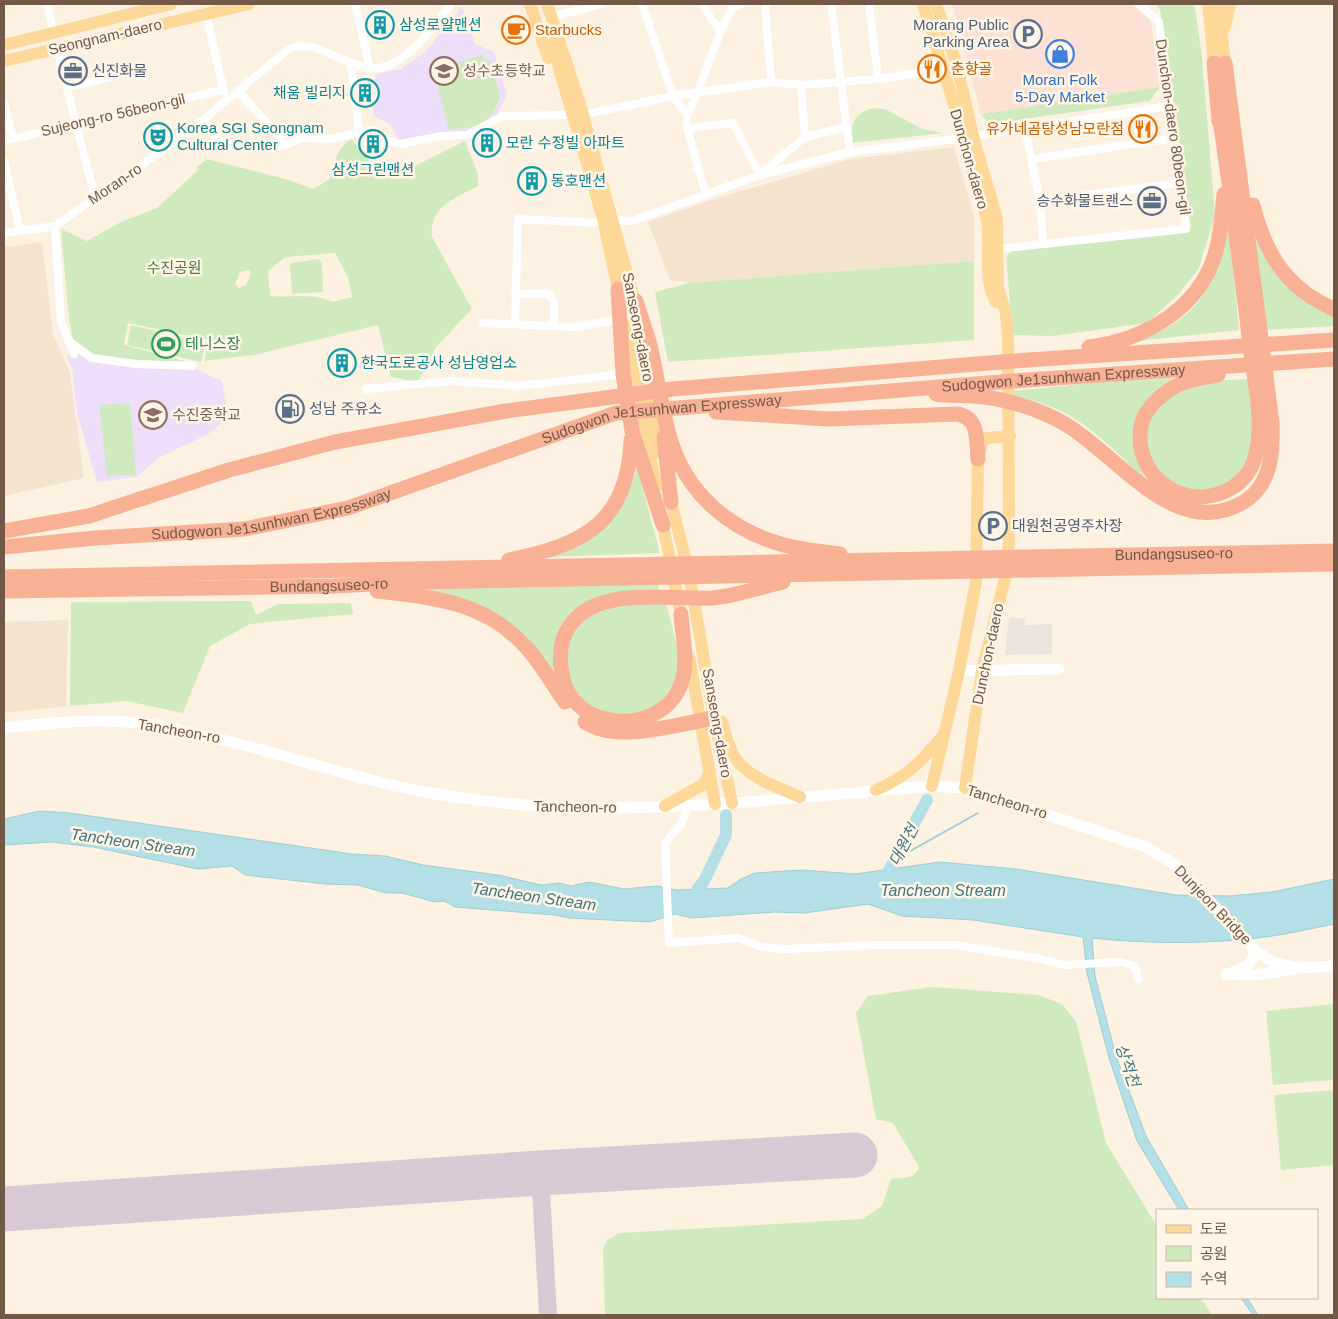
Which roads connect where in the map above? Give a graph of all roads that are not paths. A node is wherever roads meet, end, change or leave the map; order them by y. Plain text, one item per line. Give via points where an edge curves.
1 (47, 4) edge
2 (171, 4) edge
3 (249, 4) edge
4 (355, 4) edge
5 (450, 4) edge
6 (530, 4) edge
7 (539, 4) edge
8 (547, 4) edge
9 (602, 4) edge
10 (642, 4) edge
11 (703, 4) edge
12 (741, 4) edge
13 (765, 4) edge
14 (831, 4) edge
15 (869, 4) edge
16 (923, 4) edge
17 (936, 4) edge
18 (1138, 4) edge
19 (1201, 4) edge
20 (1208, 4) edge
21 (1218, 4) edge
22 (1230, 4) edge
23 (557, 9) edge
24 (206, 14) junction
25 (1210, 26) junction
26 (721, 30) junction
27 (54, 32) junction
28 (1223, 44) junction
29 (4, 45) edge
30 (57, 49) junction
31 (4, 61) edge
32 (351, 62) junction
33 (1220, 63) junction
34 (370, 68) junction
35 (944, 69) junction
36 (111, 76) dead end
37 (878, 78) junction
38 (839, 80) junction
39 (771, 82) junction
40 (801, 85) junction
41 (67, 87) junction
42 (222, 90) junction
43 (238, 91) junction
44 (697, 94) junction
45 (673, 96) junction
46 (230, 99) junction
47 (4, 103) edge
48 (1170, 106) junction
49 (573, 108) junction
50 (592, 113) junction
51 (1225, 114) junction
52 (687, 115) junction
53 (202, 122) junction
54 (76, 124) junction
55 (846, 127) junction
56 (686, 128) junction
57 (1025, 129) junction
58 (359, 132) junction
59 (805, 137) junction
60 (968, 137) junction
61 (1174, 138) junction
62 (13, 139) junction
63 (4, 141) edge
64 (517, 144) dead end
65 (286, 145) junction
66 (576, 145) junction
67 (850, 152) junction
68 (1032, 159) junction
69 (4, 161) edge
70 (528, 174) dead end
71 (760, 174) junction
72 (585, 176) junction
73 (1181, 183) junction
74 (706, 196) junction
75 (95, 198) junction
76 (1040, 202) junction
77 (614, 220) junction
78 (598, 223) junction
79 (55, 226) junction
80 (20, 230) junction
81 (4, 234) edge
82 (1043, 243) junction
83 (997, 249) junction
84 (618, 289) junction
85 (515, 294) junction
86 (636, 301) junction
87 (1334, 310) edge
88 (1006, 314) junction
89 (620, 319) junction
90 (483, 323) dead end
91 (515, 324) junction
92 (554, 326) junction
93 (69, 340) junction
94 (1334, 340) edge
95 (74, 354) dead end
96 (1334, 359) edge
97 (1014, 361) junction
98 (192, 366) dead end
99 (1228, 369) junction
100 (623, 374) junction
101 (366, 389) dead end
102 (973, 390) junction
103 (666, 391) junction
104 (675, 408) junction
105 (1012, 409) junction
106 (632, 431) junction
107 (1010, 436) junction
108 (978, 458) junction
109 (672, 502) junction
110 (663, 525) junction
111 (4, 531) edge
112 (4, 547) edge
113 (1334, 551) edge
114 (879, 560) junction
115 (1334, 564) edge
116 (473, 568) junction
117 (1011, 569) junction
118 (708, 570) junction
119 (971, 570) junction
120 (652, 571) junction
121 (817, 575) junction
122 (4, 577) edge
123 (333, 586) junction
124 (4, 591) edge
125 (681, 614) junction
126 (1059, 669) dead end
127 (982, 670) junction
128 (959, 671) junction
129 (710, 687) junction
130 (707, 719) junction
131 (4, 728) edge
132 (943, 736) junction
133 (710, 771) junction
134 (932, 786) junction
135 (965, 788) junction
136 (876, 790) junction
137 (800, 797) junction
138 (732, 803) junction
139 (715, 804) junction
140 (689, 805) junction
141 (665, 806) junction
142 (1146, 847) joint
143 (1255, 949) junction
144 (1334, 966) edge
145 (1297, 968) junction
146 (1138, 979) dead end

1 - 27 street
2 - 27 main road, Seongnam-daero
3 - 24 main road, Seongnam-daero
4 - 34 street
5 - 34 street via 420,42 398,61
6 - 49 main road
7 - 49 main road, Sanseong-daero
8 - 49 main road, Sanseong-daero
9 - 23 street
10 - 45 street
11 - 26 street
12 - 26 street via 734,7
13 - 39 street
14 - 38 street
15 - 37 street
16 - 35 main road, Dunchon-daero
17 - 60 main road, Dunchon-daero via 957,65
18 - 48 street, Dunchon-daero 80beon-gil via 1159,22
19 - 25 main road
20 - 25 main road
21 - 28 main road
22 - 28 main road
23 - 50 main road
24 - 30 main road, Seongnam-daero
24 - 42 street
25 - 33 main road
26 - 44 street
27 - 29 main road, Seongnam-daero
28 - 33 main road
30 - 31 main road, Seongnam-daero
30 - 41 street
32 - 34 street, Moran-ro
32 - 43 street, Moran-ro via 322,50 296,46 284,51
32 - 58 street
33 - 51 highway
35 - 37 street
35 - 60 main road, Dunchon-daero
36 - 41 street
37 - 38 street
38 - 40 street
38 - 55 street
39 - 40 street
39 - 44 street
40 - 59 street
41 - 54 street
42 - 46 street
42 - 54 street, Sujeong-ro 56beon-gil
43 - 46 street, Moran-ro
43 - 65 street
44 - 45 street
44 - 52 street
45 - 50 street
45 - 52 street
46 - 53 street, Moran-ro
47 - 62 street
48 - 57 street
48 - 61 street, Dunchon-daero 80beon-gil
49 - 58 street via 503,116 467,135 441,136 401,144 383,140 373,130
49 - 66 main road
49 - 77 main road, Sanseong-daero
49 - 84 main road, Sanseong-daero
50 - 77 main road
51 - 87 highway via 1261,238 1272,258 1301,290
51 - 97 highway via 1221,225 1216,253 1194,293 1163,322 1136,336 1108,345
51 - 99 highway via 1259,437 1253,464 1242,480 1230,489 1199,497 1167,487 1154,478 1141,450 1142,423 1146,413 1170,389
51 - 105 highway via 1272,422 1273,454 1258,489 1245,501 1212,514 1181,509 1153,493 1094,444 1055,418
52 - 56 street
53 - 65 street via 218,139 238,148
53 - 75 street, Moran-ro
54 - 62 street, Sujeong-ro 56beon-gil
54 - 75 street
55 - 59 street
55 - 67 street
56 - 71 street via 733,123
56 - 74 street
57 - 60 street
57 - 68 street
58 - 65 street via 330,139 301,138
59 - 71 street
60 - 67 street
60 - 83 main road, Dunchon-daero via 996,219
60 - 88 main road, Dunchon-daero via 986,219 989,287
61 - 68 street
61 - 73 street, Dunchon-daero 80beon-gil
62 - 63 street, Sujeong-ro 56beon-gil
64 - 66 street
66 - 72 main road
67 - 71 street
68 - 76 street
69 - 80 street
70 - 72 street
71 - 74 street
72 - 78 main road
73 - 76 street
73 - 82 street, Dunchon-daero 80beon-gil via 1186,229
74 - 77 street via 632,221
75 - 79 street, Moran-ro
76 - 82 street
77 - 86 main road, Sanseong-daero
78 - 84 main road
78 - 85 street via 518,219
79 - 80 street, Moran-ro
79 - 93 street via 61,322
80 - 81 street, Moran-ro
82 - 83 street
83 - 88 main road, Dunchon-daero via 998,287
84 - 89 highway
84 - 110 main road, Sanseong-daero
85 - 91 street
85 - 92 street via 548,294 554,301
86 - 103 highway
86 - 109 main road, Sanseong-daero via 660,457
88 - 105 main road, Dunchon-daero
89 - 92 street via 576,327
89 - 100 highway
90 - 91 street
91 - 92 street
93 - 95 street
93 - 98 street via 92,358
94 - 97 highway, Sudogwon Je1sunhwan Expressway
96 - 99 highway, Sudogwon Je1sunhwan Expressway
97 - 103 highway, Sudogwon Je1sunhwan Expressway
99 - 102 highway, Sudogwon Je1sunhwan Expressway via 1013,381
100 - 101 street via 519,386 451,381
100 - 106 highway
102 - 104 highway, Sudogwon Je1sunhwan Expressway via 949,396 900,390
102 - 105 highway
103 - 109 highway
103 - 111 highway, Sudogwon Je1sunhwan Expressway via 506,411 335,442 229,470 89,516
103 - 114 highway via 670,440 684,472 702,497 727,521 784,545
104 - 108 highway via 822,419 957,414 968,417 976,428
104 - 112 highway, Sudogwon Je1sunhwan Expressway via 616,413 348,508 244,530 95,538
105 - 107 main road
106 - 110 highway
106 - 116 highway via 626,478 614,509 599,525 542,553
107 - 108 main road via 985,439
107 - 117 main road, Dunchon-daero
108 - 119 main road, Dunchon-daero via 978,543
109 - 129 main road, Sanseong-daero via 690,573
110 - 125 main road, Sanseong-daero
113 - 117 highway, Bundangsuseo-ro
114 - 118 highway
114 - 119 highway
115 - 117 highway, Bundangsuseo-ro
116 - 120 highway, Bundangsuseo-ro
116 - 122 highway, Bundangsuseo-ro
117 - 119 highway
117 - 127 main road, Dunchon-daero
118 - 120 highway
118 - 121 highway
119 - 121 highway
119 - 128 main road, Dunchon-daero
120 - 123 highway, Bundangsuseo-ro
121 - 125 highway via 714,598 613,600 592,607 577,617 566,632 560,649 563,680 578,705 592,716 624,723 660,712 683,679 685,660
123 - 124 highway, Bundangsuseo-ro
123 - 130 highway via 458,602 485,614 525,645 575,715 607,732 627,732
125 - 130 main road, Sanseong-daero
126 - 127 main road
127 - 128 main road
127 - 135 main road, Dunchon-daero
128 - 132 main road, Dunchon-daero
129 - 130 main road, Sanseong-daero
129 - 137 main road via 728,746 737,761 748,771
130 - 133 main road, Sanseong-daero
130 - 138 main road, Sanseong-daero
131 - 141 main road, Tancheon-ro via 65,722 141,723 218,738 446,796 534,807
132 - 134 main road, Dunchon-daero
132 - 136 main road via 914,770
133 - 139 main road, Sanseong-daero
133 - 141 main road via 704,784
134 - 135 main road, Tancheon-ro
134 - 136 main road, Tancheon-ro
135 - 142 main road, Tancheon-ro
136 - 137 main road, Tancheon-ro
137 - 138 main road, Tancheon-ro
138 - 139 main road, Tancheon-ro
139 - 140 main road, Tancheon-ro
140 - 141 main road, Tancheon-ro
140 - 146 street via 681,824 666,843 669,943 738,938 762,947 786,949 955,945 1064,965 1121,962 1135,966
142 - 143 main road, Dunjeon Bridge via 1176,865
143 - 145 main road via 1273,962
143 - 145 main road via 1252,963 1226,974 1255,975
144 - 145 main road

